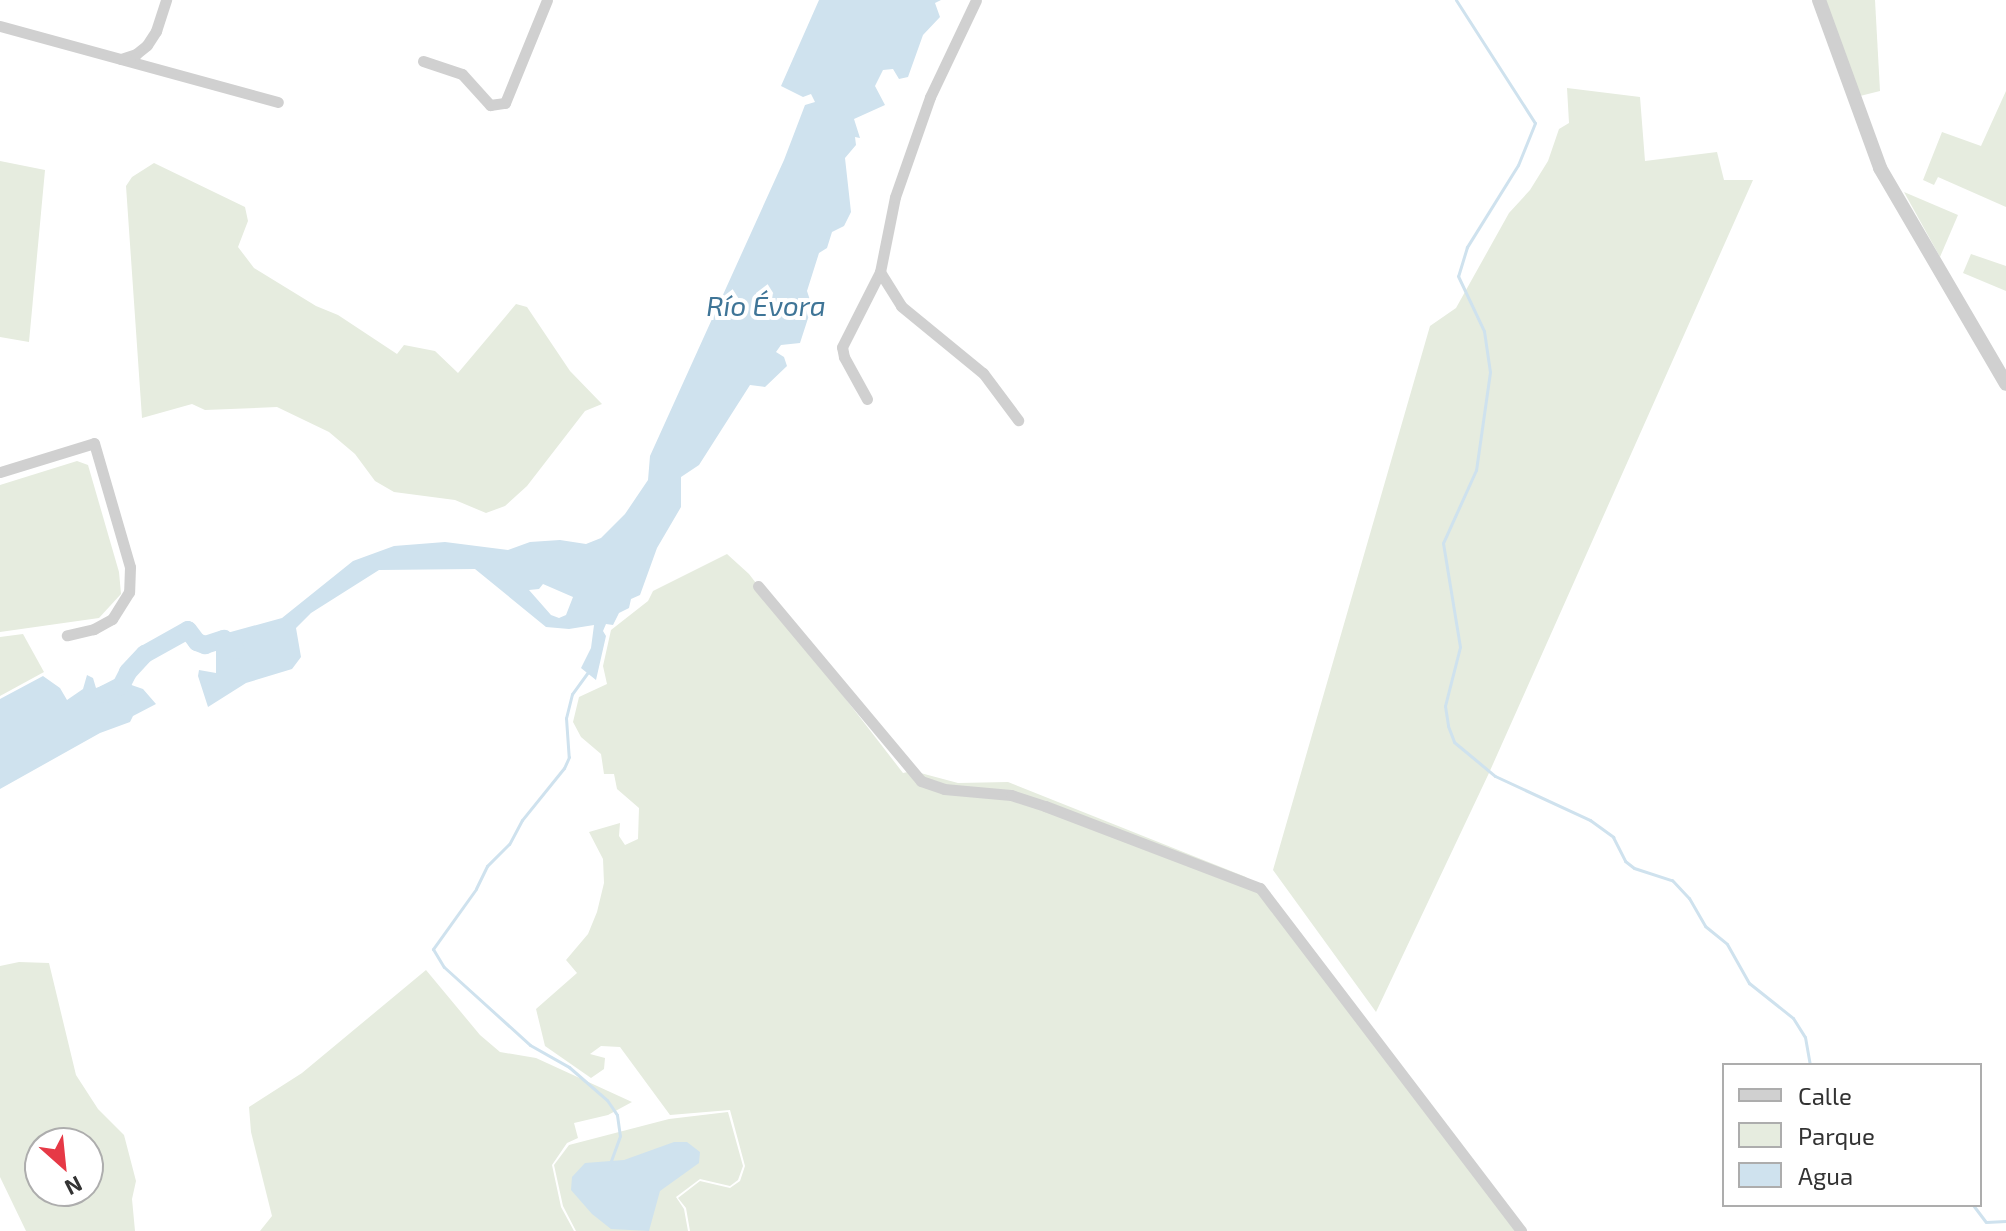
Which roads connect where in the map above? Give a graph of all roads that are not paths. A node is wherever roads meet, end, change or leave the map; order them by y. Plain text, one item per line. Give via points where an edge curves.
1 (166, 0) edge
2 (547, 0) edge
3 (976, 0) edge
4 (1819, 0) edge
5 (0, 26) edge
6 (120, 59) junction
7 (423, 61) dead end
8 (278, 102) dead end
9 (880, 272) junction
10 (2006, 384) edge
11 (867, 399) dead end
12 (1018, 420) dead end
13 (0, 472) edge
14 (758, 586) dead end
15 (67, 635) dead end
16 (1521, 1231) edge

1 - 6 street via 147,45
2 - 7 street via 505,103 490,105 462,74
3 - 9 street via 930,97 895,197
4 - 10 street via 1880,168
5 - 6 street
6 - 8 street
9 - 11 street via 842,347
9 - 12 street via 901,306 983,373
13 - 15 street via 94,443 130,567 129,592 112,619
14 - 16 street via 921,781 944,789 1011,795 1260,888

